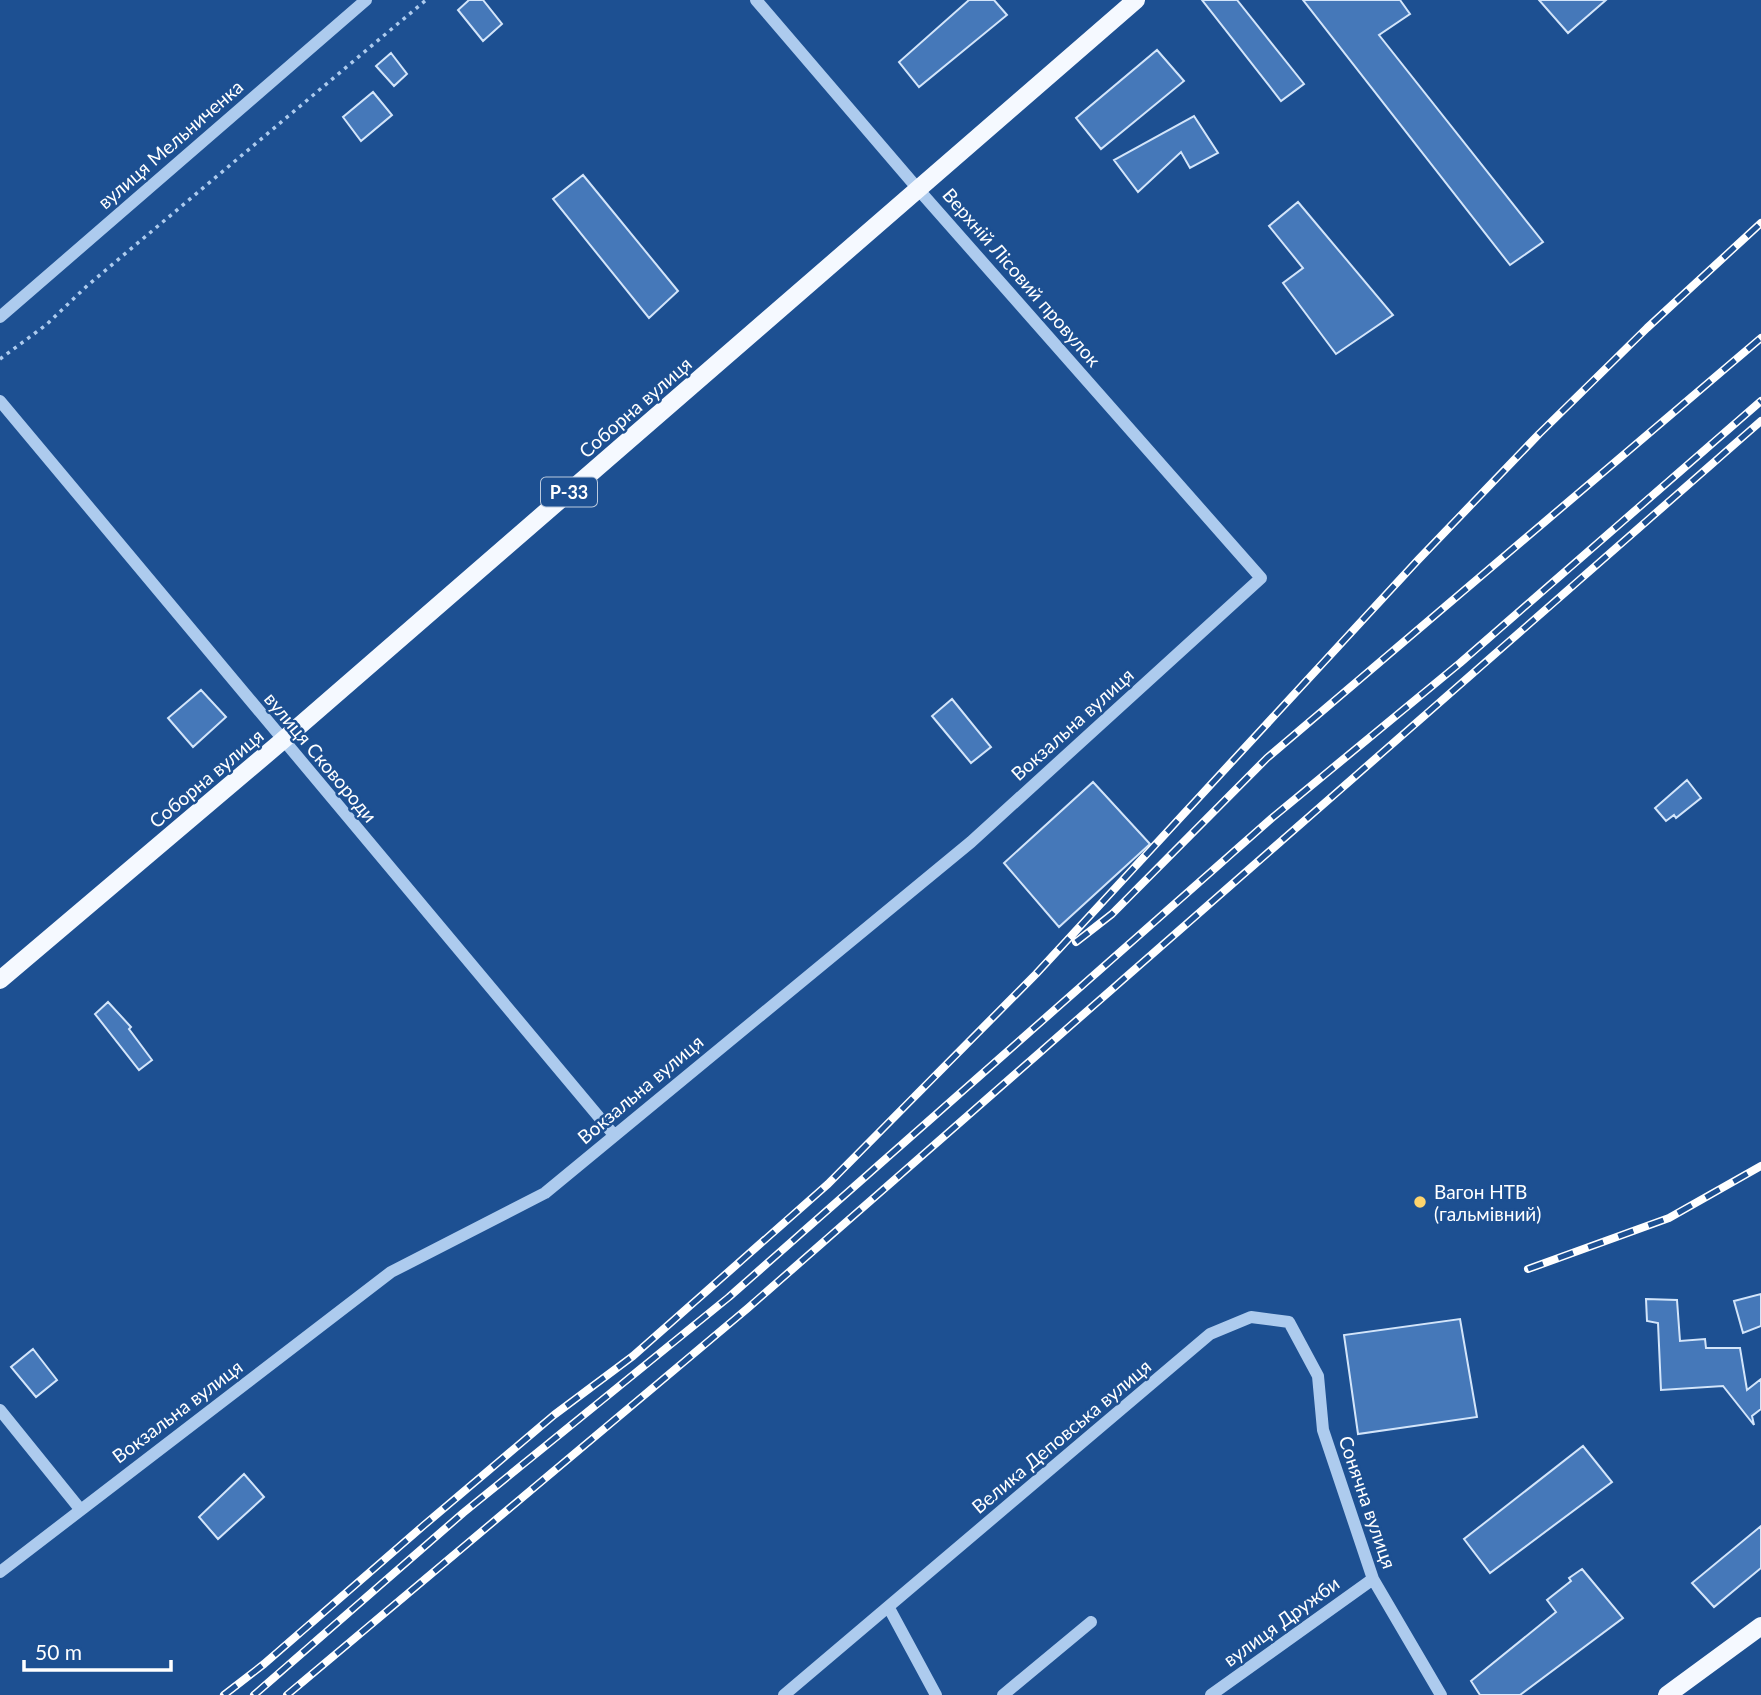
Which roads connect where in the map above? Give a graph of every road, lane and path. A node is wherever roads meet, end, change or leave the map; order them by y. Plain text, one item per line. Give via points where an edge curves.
1 (366, 0) edge
2 (426, 0) edge
3 (756, 0) edge
4 (1136, 0) edge
5 (918, 189) junction
6 (0, 317) edge
7 (0, 359) edge
8 (0, 401) edge
9 (1261, 578) joint
10 (282, 741) junction
11 (0, 980) edge
12 (614, 1135) junction
13 (0, 1410) edge
14 (1324, 1430) joint
15 (80, 1509) junction
16 (0, 1572) edge
17 (1373, 1578) junction
18 (889, 1608) junction
19 (1091, 1622) dead end
20 (1761, 1626) edge
21 (784, 1695) edge
22 (936, 1695) edge
23 (1003, 1695) edge
24 (1211, 1695) edge
25 (1441, 1695) edge
26 (1667, 1695) edge

1 - 6 street, вулиця Мельниченка
2 - 7 path via 46,325
3 - 5 street, Верхній Лісовий провулок
4 - 5 main road, Соборна вулиця / Р-33
5 - 9 street, Верхній Лісовий провулок
5 - 10 main road, Соборна вулиця / Р-33
8 - 10 street, вулиця Сковороди
9 - 12 street, Вокзальна вулиця via 971,842
10 - 11 main road, Соборна вулиця / Р-33
10 - 12 street, вулиця Сковороди
12 - 15 street, Вокзальна вулиця via 545,1193 391,1272
13 - 15 street
14 - 17 street, Сонячна вулиця
14 - 18 street, Велика Деповська вулиця via 1318,1376 1289,1322 1251,1317 1210,1334
15 - 16 street, Вокзальна вулиця
17 - 24 street, вулиця Дружби
17 - 25 street, Сонячна вулиця
18 - 21 street, Велика Деповська вулиця
18 - 22 street
19 - 23 street
20 - 26 main road

